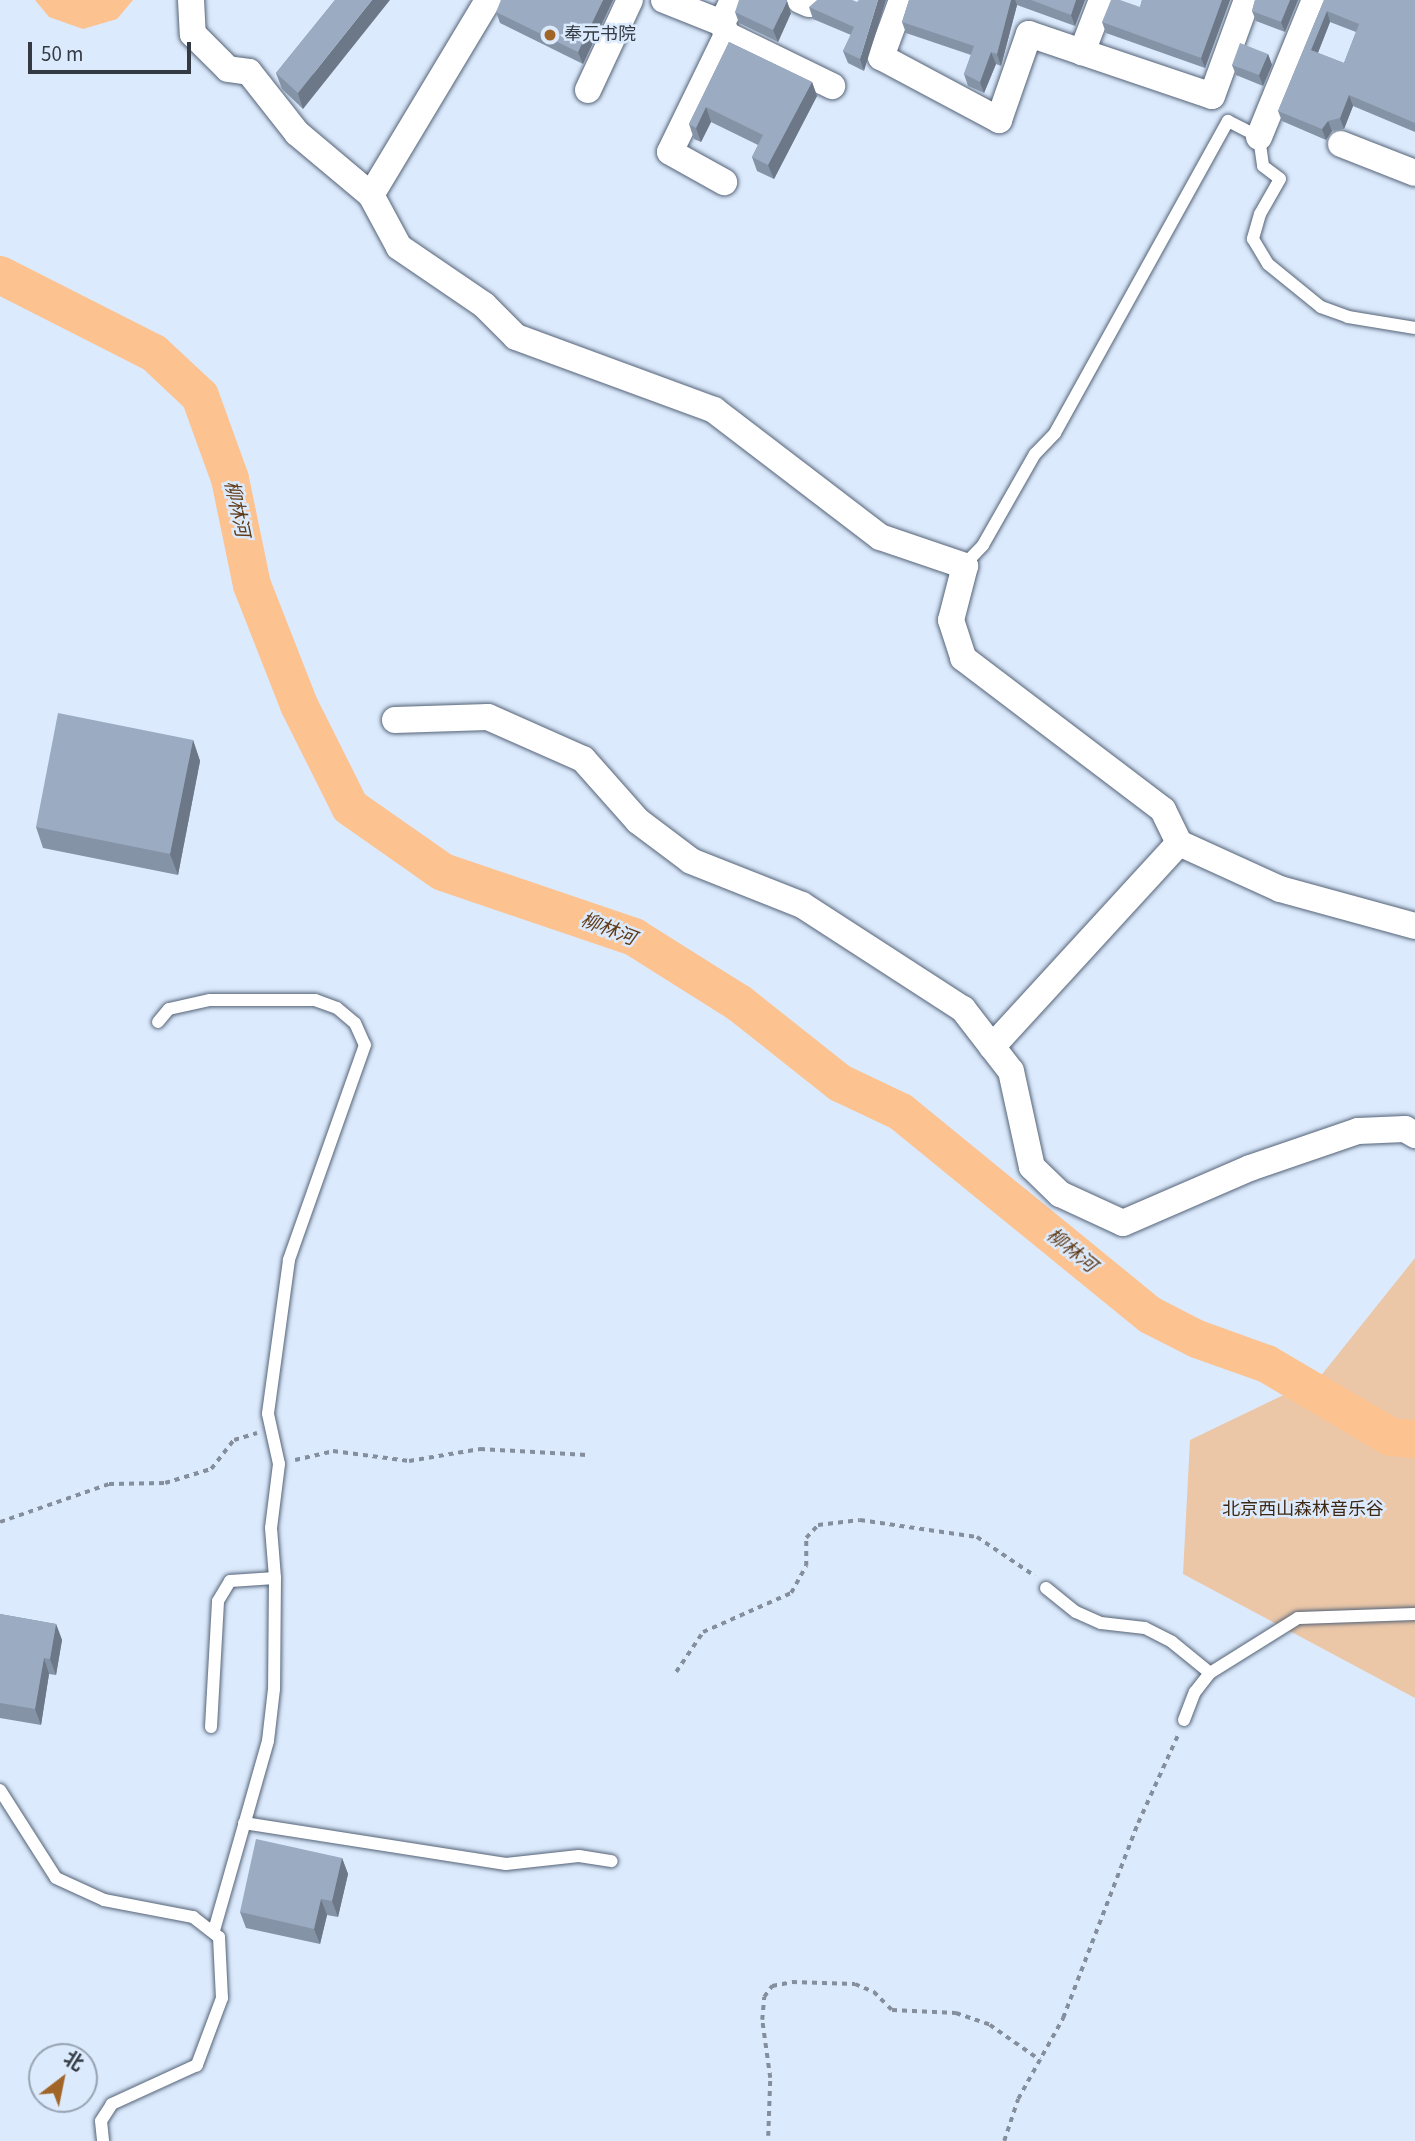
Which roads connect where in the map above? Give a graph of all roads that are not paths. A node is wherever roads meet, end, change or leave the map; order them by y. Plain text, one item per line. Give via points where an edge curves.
1 (191, 0) edge
2 (488, 0) edge
3 (630, 0) edge
4 (664, 0) edge
5 (902, 0) edge
6 (1102, 0) edge
7 (1247, 0) edge
8 (1315, 0) edge
9 (727, 19) edge
10 (1082, 52) junction
11 (832, 86) dead end
12 (588, 90) dead end
13 (1259, 137) junction
14 (1341, 144) dead end
15 (1415, 173) edge
16 (724, 182) dead end
17 (371, 195) junction
18 (1415, 328) edge
19 (963, 566) junction
20 (395, 720) dead end
21 (1179, 843) junction
22 (1415, 926) edge
23 (158, 1022) dead end
24 (992, 1046) junction
25 (1415, 1135) edge
26 (275, 1578) junction
27 (1045, 1588) road end
28 (1415, 1614) edge
29 (1210, 1673) junction
30 (1184, 1720) road end
31 (211, 1727) dead end
32 (0, 1790) edge
33 (244, 1823) junction
34 (612, 1861) dead end
35 (214, 1931) junction
36 (103, 2141) edge

1 - 17 street via 194,34 228,69 249,72 297,133
2 - 17 street
3 - 12 street
4 - 9 street
5 - 10 street via 881,57 999,120 1028,34
6 - 10 street
7 - 10 street via 1212,96
8 - 13 street
9 - 11 street
9 - 16 street via 670,152
13 - 18 lane via 1263,166 1280,178 1260,214 1253,239 1268,264 1321,307 1348,317
13 - 19 lane via 1228,121 1055,433 1035,454 983,545
14 - 15 street
17 - 19 street via 399,247 484,305 516,337 714,411 880,537
19 - 21 street via 951,620 962,658 1163,810
20 - 24 street via 488,717 583,759 638,821 691,861 802,905 962,1009
21 - 22 street via 1280,889
21 - 24 street
23 - 26 lane via 169,1009 210,1000 315,1000 337,1008 355,1023 365,1045 289,1260 268,1414 279,1464 271,1528
24 - 25 street via 1011,1071 1032,1167 1060,1194 1123,1223 1250,1168 1358,1131 1405,1129
26 - 31 lane via 230,1581 218,1601
26 - 33 lane via 274,1689 268,1741
27 - 29 lane via 1076,1612 1101,1623 1145,1628 1172,1642
28 - 29 lane via 1298,1618
29 - 30 lane via 1195,1692
32 - 35 lane via 56,1878 104,1900 193,1917
33 - 34 lane via 506,1864 579,1856
33 - 35 lane
35 - 36 lane via 222,1948 222,1998 208,2045 197,2065 112,2104 101,2121

